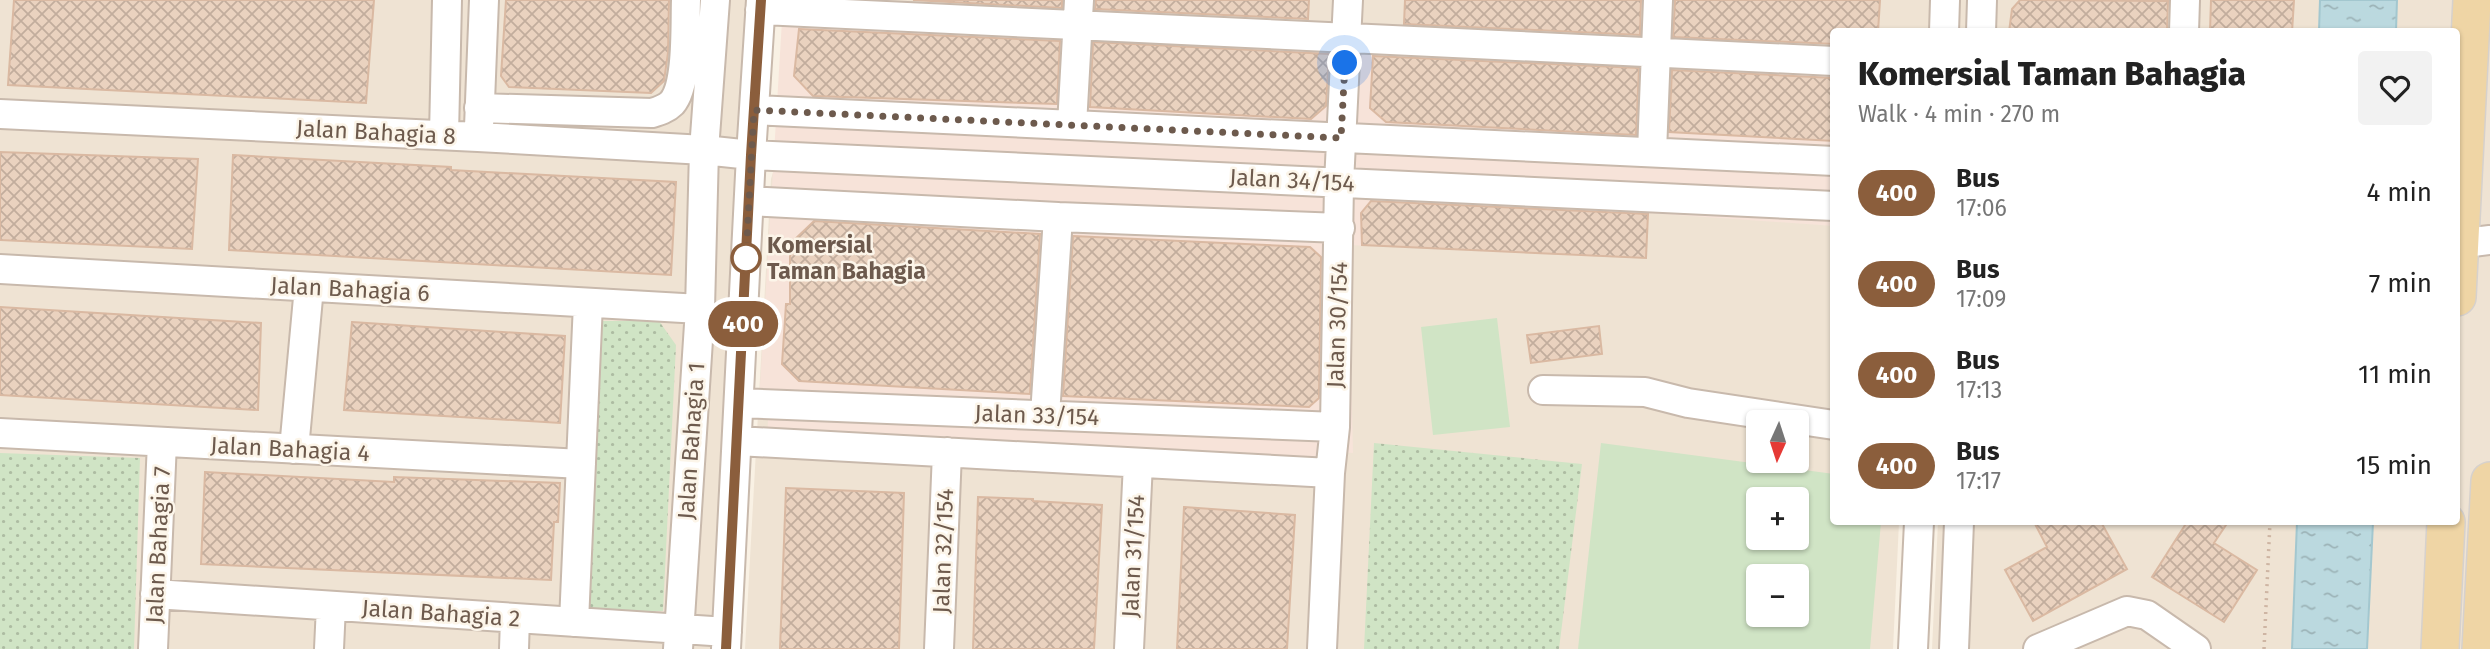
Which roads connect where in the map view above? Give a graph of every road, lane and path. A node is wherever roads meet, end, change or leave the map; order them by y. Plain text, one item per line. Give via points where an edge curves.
1 (447, 0) edge
2 (484, 0) edge
3 (686, 0) edge
4 (715, 0) edge
5 (1348, 0) edge
6 (1658, 0) edge
7 (1945, 0) edge
8 (1982, 0) edge
9 (2185, 0) edge
10 (2472, 0) edge
11 (761, 5) edge
12 (1078, 13) edge
13 (1944, 28) edge
14 (1981, 28) edge
15 (2184, 28) edge
16 (1346, 37) junction
17 (1656, 52) junction
18 (1830, 61) edge
19 (479, 108) junction
20 (754, 110) junction
21 (0, 114) edge
22 (1072, 125) junction
23 (444, 135) junction
24 (478, 137) junction
25 (1341, 138) junction
26 (704, 150) junction
27 (1652, 152) junction
28 (751, 155) junction
29 (1830, 161) edge
30 (1339, 183) junction
31 (749, 201) junction
32 (1830, 206) edge
33 (1058, 217) junction
34 (1340, 228) junction
35 (2469, 242) edge
36 (0, 270) edge
37 (2460, 283) edge
38 (309, 287) junction
39 (588, 303) junction
40 (700, 309) junction
41 (1543, 390) dead end
42 (738, 402) junction
43 (1045, 415) junction
44 (1830, 424) edge
45 (1335, 427) junction
46 (0, 433) edge
47 (737, 441) junction
48 (162, 442) junction
49 (294, 449) junction
50 (947, 453) junction
51 (1138, 463) junction
52 (581, 464) junction
53 (1330, 473) junction
54 (2490, 481) edge
55 (1919, 525) edge
56 (1959, 525) edge
57 (2270, 525) edge
58 (2446, 525) edge
59 (155, 594) junction
60 (331, 606) junction
61 (515, 618) junction
62 (574, 622) junction
63 (678, 639) edge
64 (727, 641) edge
65 (153, 649) edge
66 (329, 649) edge
67 (514, 649) edge
68 (939, 649) edge
69 (1129, 649) edge
70 (1322, 649) edge
71 (1913, 649) edge
72 (1954, 649) edge
73 (2038, 649) edge
74 (2196, 649) edge
75 (2264, 649) edge
76 (2440, 649) edge
77 (2481, 649) edge

1 - 23 street
2 - 19 street
3 - 19 street via 681,85 674,102 665,109 652,113
4 - 26 street, Jalan Bahagia 1
5 - 16 street, Jalan 30/154
6 - 17 street
7 - 13 street
8 - 14 street
9 - 15 street
10 - 35 main road
11 - 12 street
11 - 20 street
12 - 16 street
12 - 22 street
16 - 17 street
16 - 25 street, Jalan 30/154
17 - 18 street
17 - 27 street
19 - 24 street
20 - 22 street, Jalan 34/154
20 - 28 street
21 - 23 street, Jalan Bahagia 8
22 - 25 street, Jalan 34/154
23 - 24 street, Jalan Bahagia 8
24 - 26 street, Jalan Bahagia 8
25 - 27 street, Jalan 34/154
25 - 30 street, Jalan 30/154
26 - 28 street, Jalan Bahagia 8
26 - 40 street, Jalan Bahagia 1
27 - 29 street, Jalan 34/154
28 - 30 street, Jalan 34/154
28 - 31 street
30 - 32 street, Jalan 34/154
30 - 34 street, Jalan 30/154
31 - 33 street
31 - 42 street
33 - 34 street
33 - 43 street
34 - 45 street, Jalan 30/154
35 - 37 main road
36 - 38 street, Jalan Bahagia 6
38 - 39 street, Jalan Bahagia 6
38 - 49 street
39 - 40 street, Jalan Bahagia 6
39 - 52 street
40 - 63 street, Jalan Bahagia 1
41 - 44 street via 1646,392 1699,405
42 - 43 street, Jalan 33/154
42 - 47 street
43 - 45 street, Jalan 33/154
45 - 53 street, Jalan 30/154
46 - 48 street, Jalan Bahagia 4
47 - 50 street, Jalan 33/154
47 - 64 street
48 - 49 street, Jalan Bahagia 4
48 - 59 street, Jalan Bahagia 7
49 - 52 street, Jalan Bahagia 4
50 - 51 street, Jalan 33/154
50 - 68 street, Jalan 32/154
51 - 53 street, Jalan 33/154
51 - 69 street, Jalan 31/154
52 - 62 street
53 - 70 street, Jalan 30/154
54 - 77 main road
55 - 71 street
56 - 72 street
57 - 75 path
58 - 76 main road
59 - 60 street, Jalan Bahagia 2
59 - 65 street, Jalan Bahagia 7
60 - 61 street, Jalan Bahagia 2
60 - 66 street
61 - 62 street, Jalan Bahagia 2
61 - 67 street
62 - 63 street, Jalan Bahagia 2
63 - 64 street, Jalan Bahagia 2
73 - 74 street via 2127,611 2147,615

